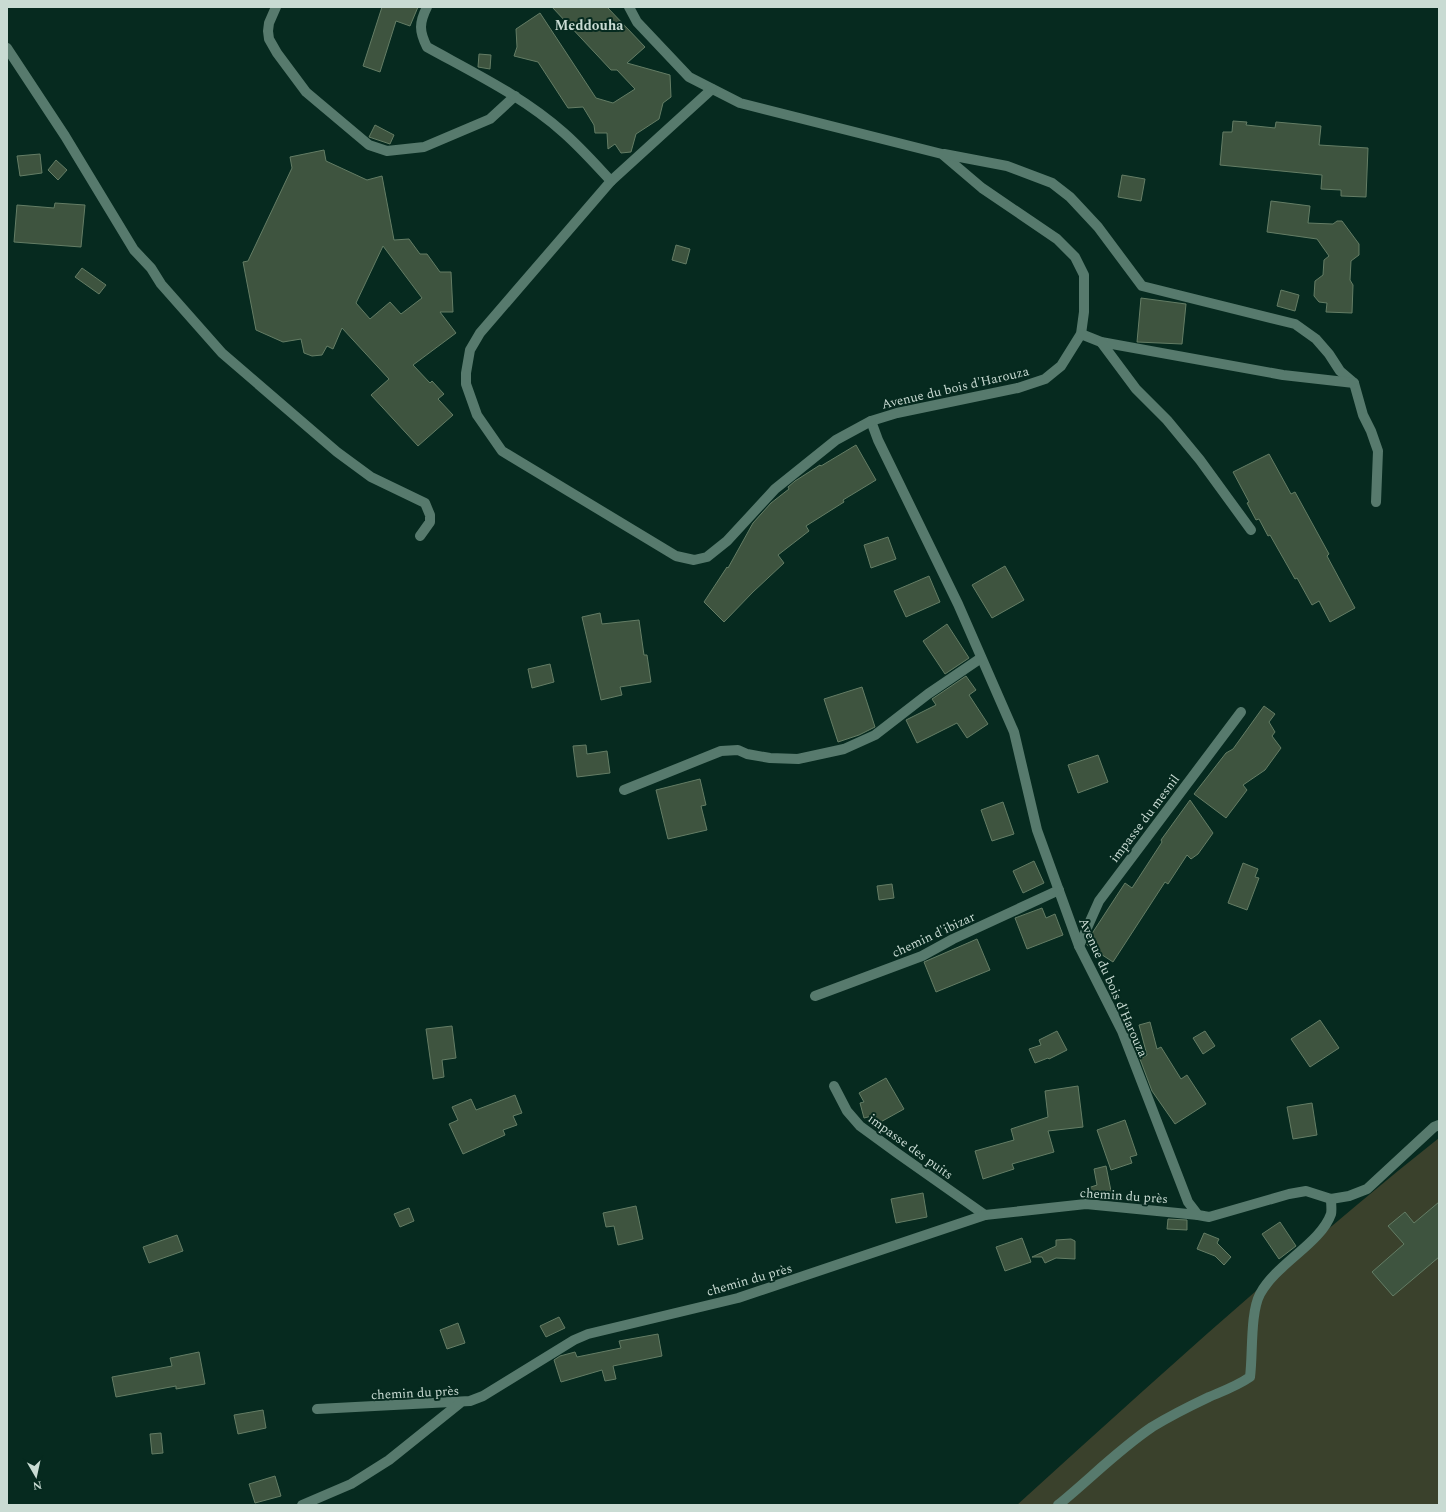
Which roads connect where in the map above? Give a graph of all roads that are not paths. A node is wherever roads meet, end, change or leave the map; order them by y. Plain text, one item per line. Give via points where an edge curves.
1 (276, 7) edge
2 (427, 7) edge
3 (629, 7) edge
4 (7, 48) edge
5 (712, 89) junction
6 (515, 96) junction
7 (942, 154) junction
8 (612, 181) junction
9 (1081, 334) junction
10 (1101, 342) junction
11 (1354, 383) junction
12 (871, 421) junction
13 (1376, 502) dead end
14 (1251, 530) dead end
15 (420, 536) dead end
16 (981, 658) junction
17 (1241, 712) dead end
18 (624, 790) dead end
19 (1059, 890) junction
20 (1079, 946) junction
21 (815, 996) dead end
22 (834, 1086) dead end
23 (1439, 1125) edge
24 (1331, 1199) junction
25 (985, 1214) junction
26 (1198, 1215) junction
27 (460, 1403) junction
28 (317, 1409) dead end
29 (302, 1505) edge
30 (1058, 1505) edge

1 - 6 street via 268,31 276,53 314,100 369,145 387,152 424,147 490,119
2 - 6 street via 420,19 422,36 427,47
3 - 5 street, Avenue du bois d'Harouza via 637,22 689,78
4 - 15 street via 65,136 134,250 151,268 161,284 222,352 337,452 371,477 425,503 430,522
5 - 7 street, Avenue du bois d'Harouza via 740,103
5 - 8 street
6 - 8 street via 565,134
7 - 9 street, Avenue du bois d'Harouza via 982,188 1058,239 1075,257 1084,275
7 - 11 street via 1008,166 1052,183 1070,197 1098,227 1142,286 1296,324 1316,339 1340,371
8 - 12 street via 480,333 470,350 466,384 477,415 502,451 676,556 694,560 707,557 727,541 775,489 836,440
9 - 10 street
9 - 12 street, Avenue du bois d'Harouza via 1061,366 1045,379 1018,388 897,413
10 - 11 street via 1283,375
10 - 14 street via 1136,389 1167,420 1200,460
11 - 13 street via 1363,415 1372,431 1378,451
12 - 16 street, Avenue du bois d'Harouza
16 - 18 street via 928,694 875,736 844,749 798,759 770,758 738,750 721,751
16 - 19 street, Avenue du bois d'Harouza via 1014,732 1037,830
17 - 20 street, impasse du mesnil via 1099,901
19 - 20 street, Avenue du bois d'Harouza
19 - 21 street, chemin d'ibizar via 922,956
20 - 26 street, Avenue du bois d'Harouza via 1122,1031 1188,1202
22 - 25 street, impasse des puits via 847,1111 860,1126
23 - 24 street via 1367,1189
24 - 26 street, chemin du près via 1306,1191 1256,1202 1209,1217
24 - 30 street via 1331,1214 1322,1231 1278,1270 1259,1295 1252,1329 1253,1358 1250,1376 1240,1384 1153,1426 1117,1452
25 - 26 street, chemin du près via 1086,1204
25 - 27 street, chemin du près via 738,1298 588,1334 483,1396
27 - 28 street, chemin du près
27 - 29 street via 389,1460 351,1484

